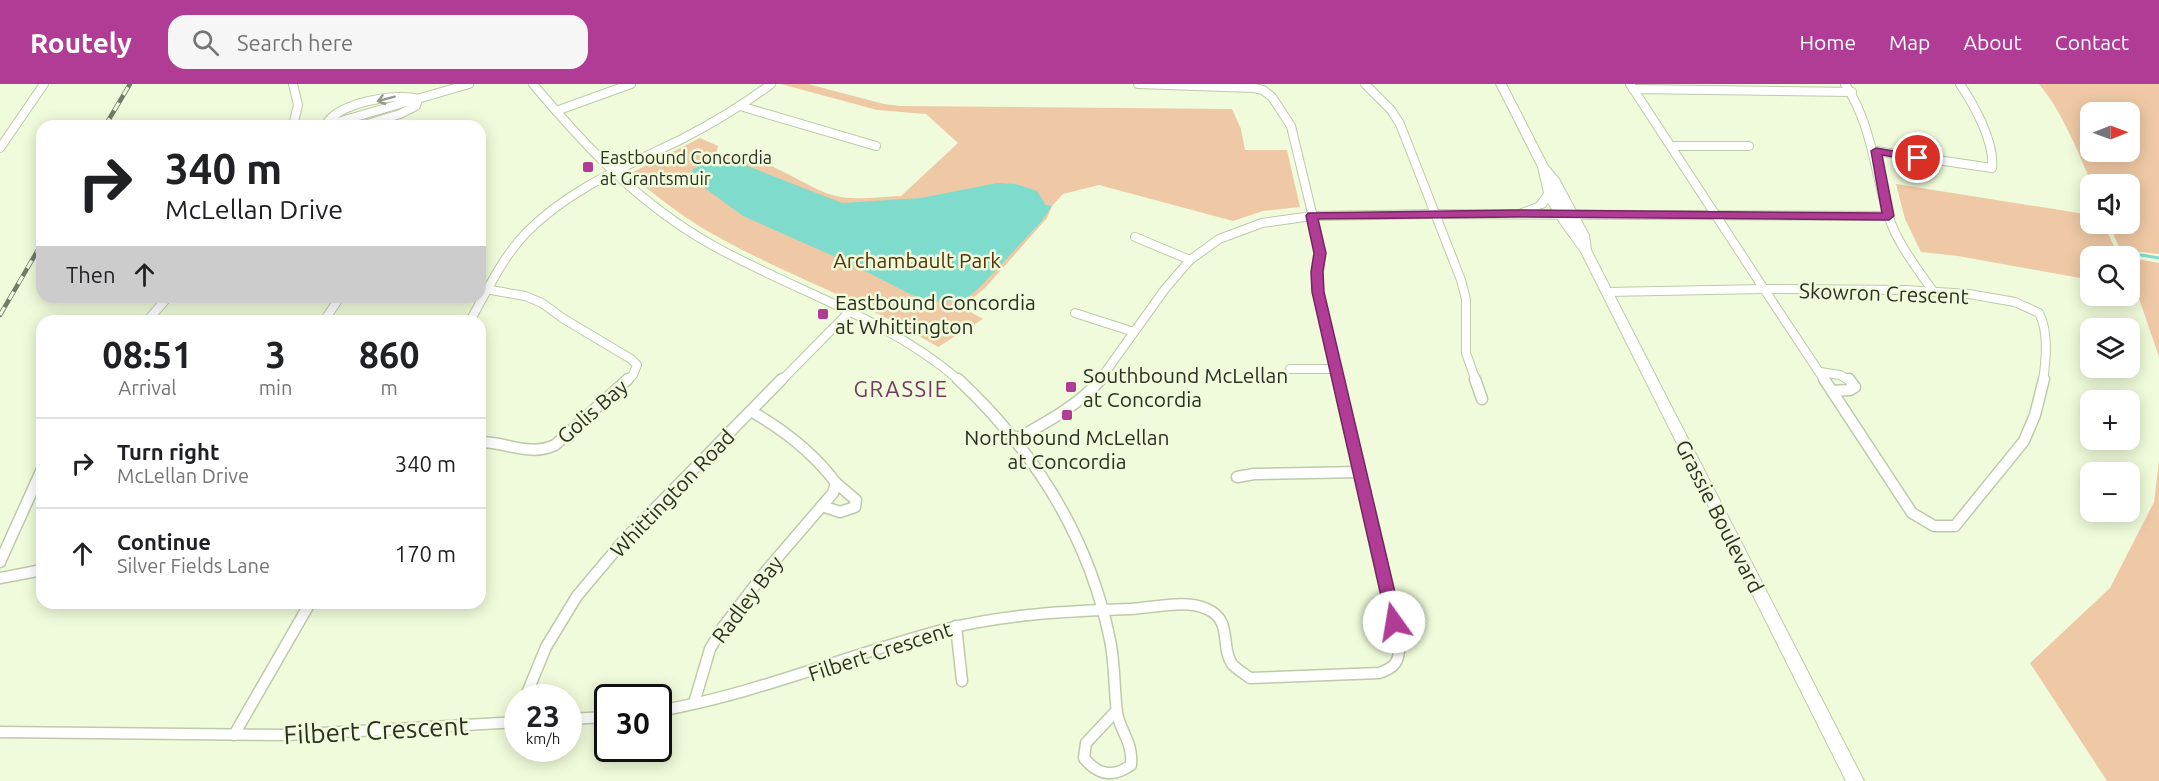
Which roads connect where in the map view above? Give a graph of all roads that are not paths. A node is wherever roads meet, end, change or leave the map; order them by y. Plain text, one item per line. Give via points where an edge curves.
1 (44, 84) edge
2 (293, 84) edge
3 (468, 84) edge
4 (533, 84) edge
5 (631, 84) edge
6 (771, 84) edge
7 (1138, 84) edge
8 (1365, 84) edge
9 (1501, 84) edge
10 (1845, 84) edge
11 (1960, 84) edge
12 (1200, 85) edge
13 (1631, 86) edge
14 (1852, 92) junction
15 (418, 99) junction
16 (740, 106) junction
17 (556, 111) junction
18 (295, 120) edge
19 (328, 120) edge
20 (380, 120) edge
21 (876, 146) dead end
22 (1672, 146) junction
23 (1749, 146) dead end
24 (0, 148) edge
25 (1876, 151) junction
26 (1543, 167) junction
27 (610, 171) junction
28 (1550, 193) junction
29 (1517, 213) junction
30 (1434, 214) junction
31 (1715, 214) junction
32 (1568, 215) junction
33 (1312, 216) junction
34 (1889, 216) junction
35 (1136, 237) dead end
36 (1190, 260) junction
37 (486, 285) edge
38 (486, 288) edge
39 (1765, 290) junction
40 (1933, 291) junction
41 (1606, 292) junction
42 (163, 303) edge
43 (849, 312) junction
44 (1076, 313) dead end
45 (152, 315) edge
46 (1134, 332) junction
47 (1290, 369) dead end
48 (1335, 369) junction
49 (1820, 372) junction
50 (1832, 391) junction
51 (1482, 399) dead end
52 (751, 411) junction
53 (1017, 438) junction
54 (486, 443) edge
55 (1360, 472) junction
56 (1237, 477) dead end
57 (36, 481) edge
58 (836, 483) junction
59 (822, 506) junction
60 (0, 562) edge
61 (36, 571) edge
62 (0, 578) edge
63 (307, 609) edge
64 (1104, 609) junction
65 (956, 626) junction
66 (962, 681) dead end
67 (531, 684) edge
68 (694, 703) junction
69 (672, 708) edge
70 (1117, 710) junction
71 (504, 723) edge
72 (0, 732) edge
73 (234, 735) junction
74 (1855, 781) edge

1 - 24 street
2 - 18 street via 299,111
3 - 15 street
4 - 17 street
5 - 17 street
6 - 16 street
7 - 12 street
8 - 30 street via 1400,124
9 - 26 main road, Grassie Boulevard
10 - 14 street
11 - 25 street via 1976,108 1992,168
12 - 33 street via 1257,87 1279,103 1291,126
13 - 14 street
13 - 22 street
14 - 25 street
15 - 19 street via 409,95 392,97 339,112
15 - 20 street via 416,106
16 - 21 street
16 - 27 street via 680,140
17 - 27 street
22 - 23 street
22 - 31 street
25 - 34 street
26 - 28 main road, Grassie Boulevard
26 - 32 main road, Grassie Boulevard via 1554,179
27 - 37 street via 572,193 527,232
27 - 43 street via 643,201 699,238
28 - 29 main road via 1541,205
28 - 32 main road, Grassie Boulevard
29 - 30 street
29 - 32 street
30 - 33 street
30 - 51 street via 1466,299 1466,353
31 - 32 street
31 - 34 street
31 - 39 street
32 - 41 main road, Grassie Boulevard via 1572,235 1586,251
33 - 36 street via 1239,230
33 - 48 street via 1320,253 1318,292
34 - 40 street via 1909,257
35 - 36 street
36 - 46 street
38 - 54 street, Golis Bay via 542,303 631,358 637,366 633,375 555,445 528,452
39 - 40 street, Skowron Crescent
39 - 41 street, Skowron Crescent
39 - 49 street
40 - 50 street, Skowron Crescent via 2025,304 2039,312 2044,325 2046,358 2039,399 2026,438 1955,526 1934,526 1912,513
41 - 74 main road, Grassie Boulevard
42 - 45 street
43 - 52 street, Whittington Road
43 - 53 street via 931,356 973,391
44 - 46 street
46 - 53 street via 1089,393
47 - 48 street
48 - 55 street
49 - 50 street
49 - 50 street via 1850,378 1855,387
52 - 58 street via 805,448
52 - 67 street, Whittington Road via 625,538 577,596 546,647
53 - 64 street via 1050,486 1080,544
55 - 56 street
55 - 64 street, Filbert Crescent via 1399,644 1398,663 1390,669 1379,673 1250,678 1232,664 1224,626 1208,609
57 - 60 street
58 - 59 street, Radley Bay
58 - 59 street via 856,500 855,507 840,512
59 - 68 street, Radley Bay via 723,627 710,649
61 - 62 street
63 - 73 street
64 - 65 street, Filbert Crescent
64 - 70 street
65 - 66 street
65 - 68 street, Filbert Crescent via 794,679
68 - 69 street, Filbert Crescent
70 - 70 street via 1086,743 1084,758 1092,769 1107,776 1122,773 1131,765 1133,752
71 - 73 street, Filbert Crescent
72 - 73 street, Filbert Crescent

